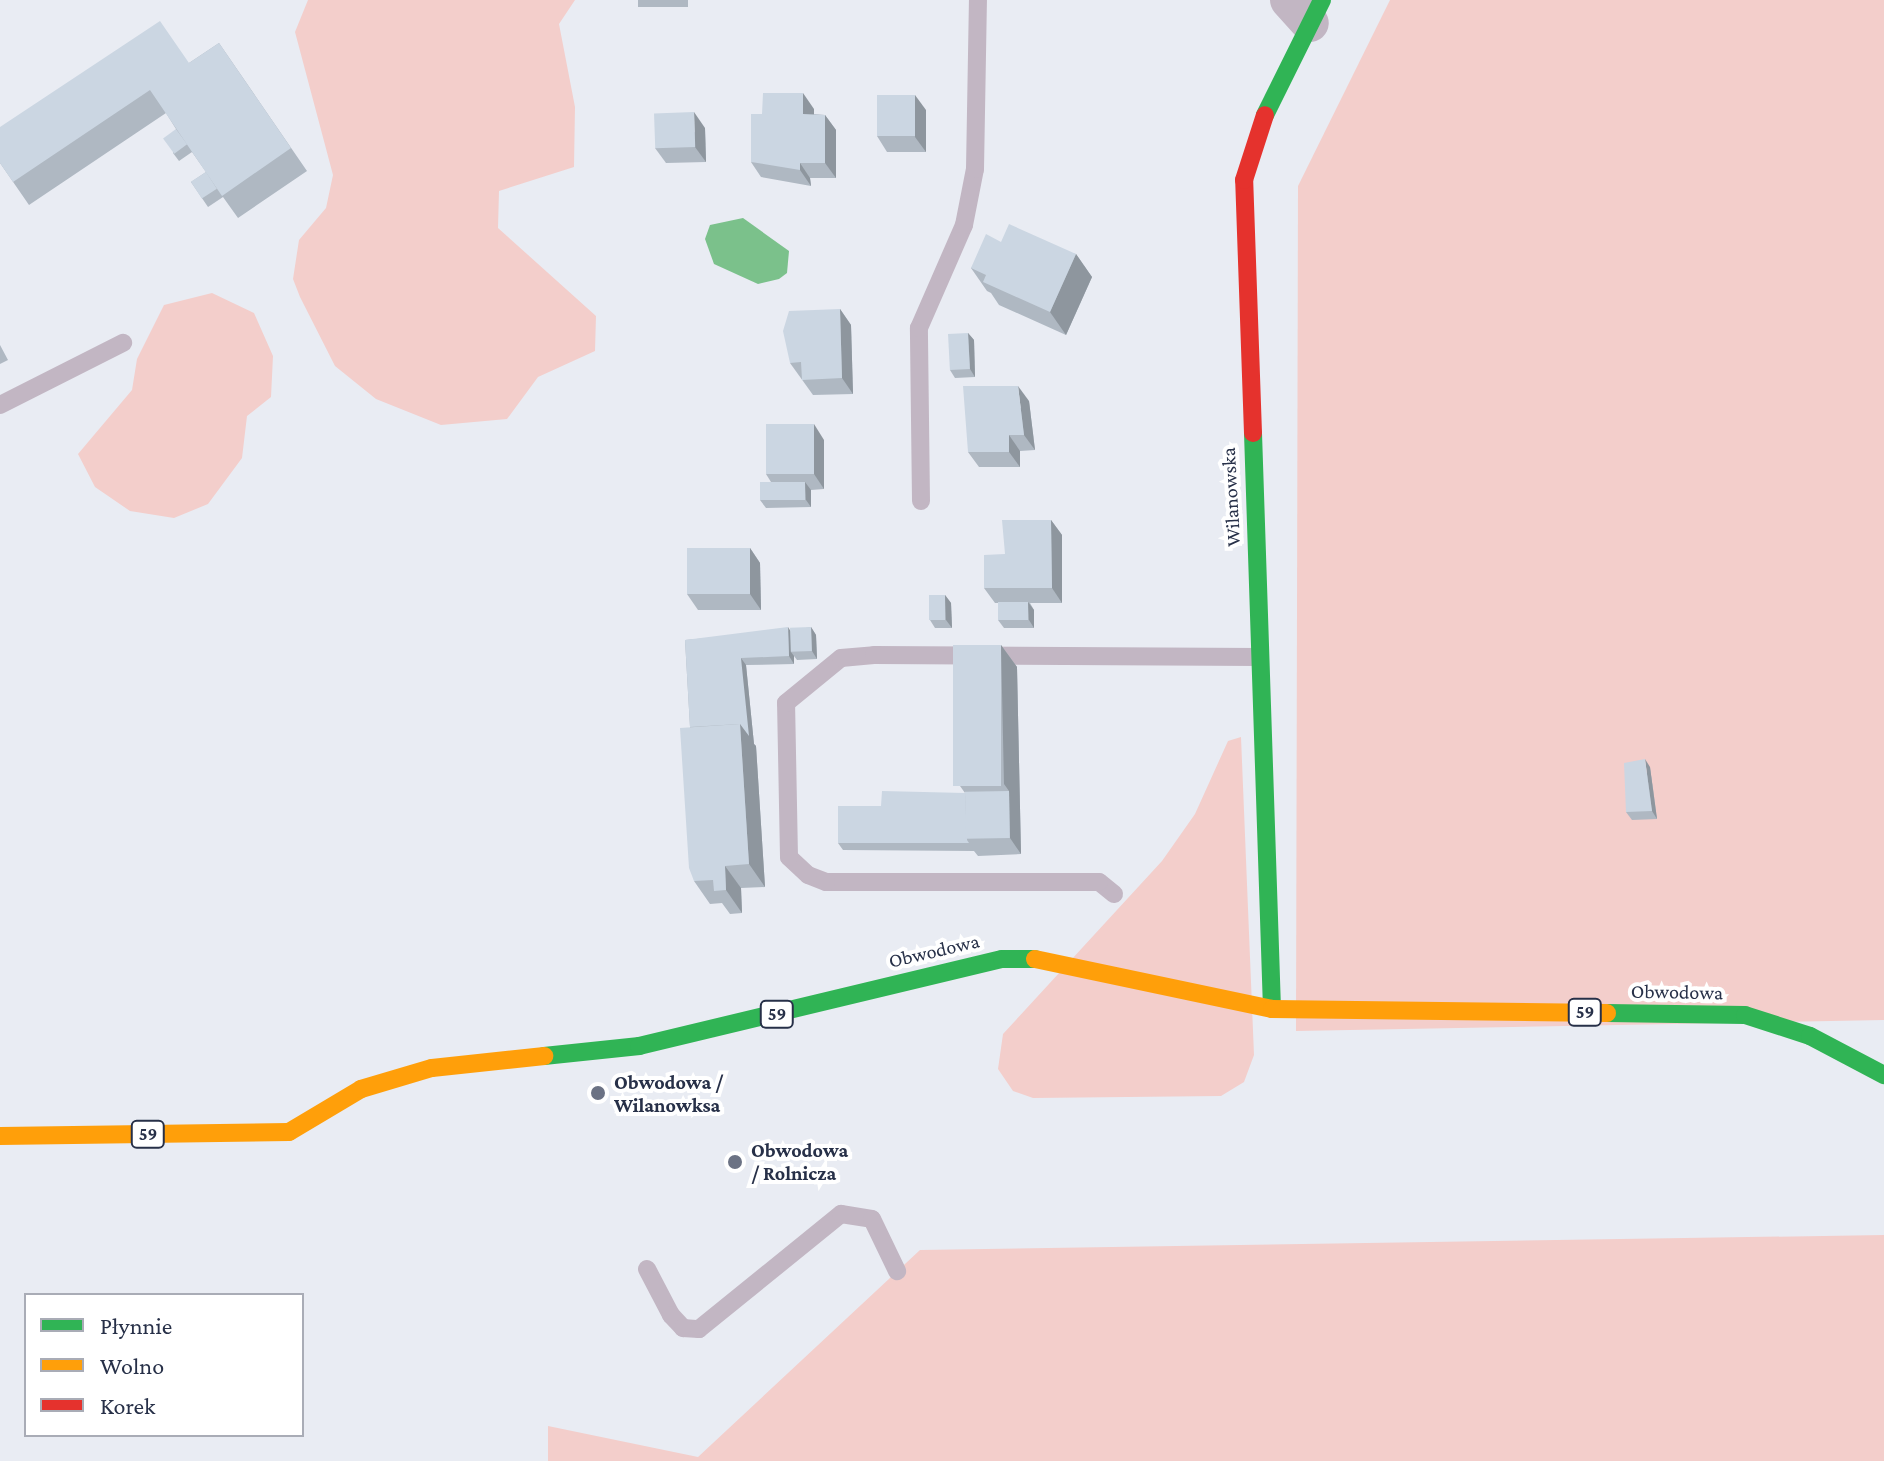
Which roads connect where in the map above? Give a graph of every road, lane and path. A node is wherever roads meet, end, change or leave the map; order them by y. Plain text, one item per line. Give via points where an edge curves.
1 (978, 0) edge
2 (1307, 8) edge
3 (123, 343) dead end
4 (0, 405) edge
5 (921, 501) dead end
6 (1263, 657) junction
7 (1114, 894) dead end
8 (1272, 1009) junction
9 (1884, 1075) edge
10 (0, 1117) edge
11 (4, 1136) edge
12 (647, 1269) dead end
13 (897, 1271) dead end

1 - 5 lane via 975,169 964,225 919,328
2 - 6 main road, Wilanowska via 1244,180
3 - 4 lane
6 - 7 lane via 841,658 786,703 789,857 808,875 826,882 1099,882
6 - 8 main road, Wilanowska
8 - 9 main road, Obwodowa / 59 via 1745,1015 1810,1036
8 - 11 main road, Obwodowa / 59 via 1085,968 1002,959 639,1046 432,1068 361,1089 289,1132
10 - 11 lane
12 - 13 lane via 671,1315 683,1328 699,1329 841,1214 872,1219

